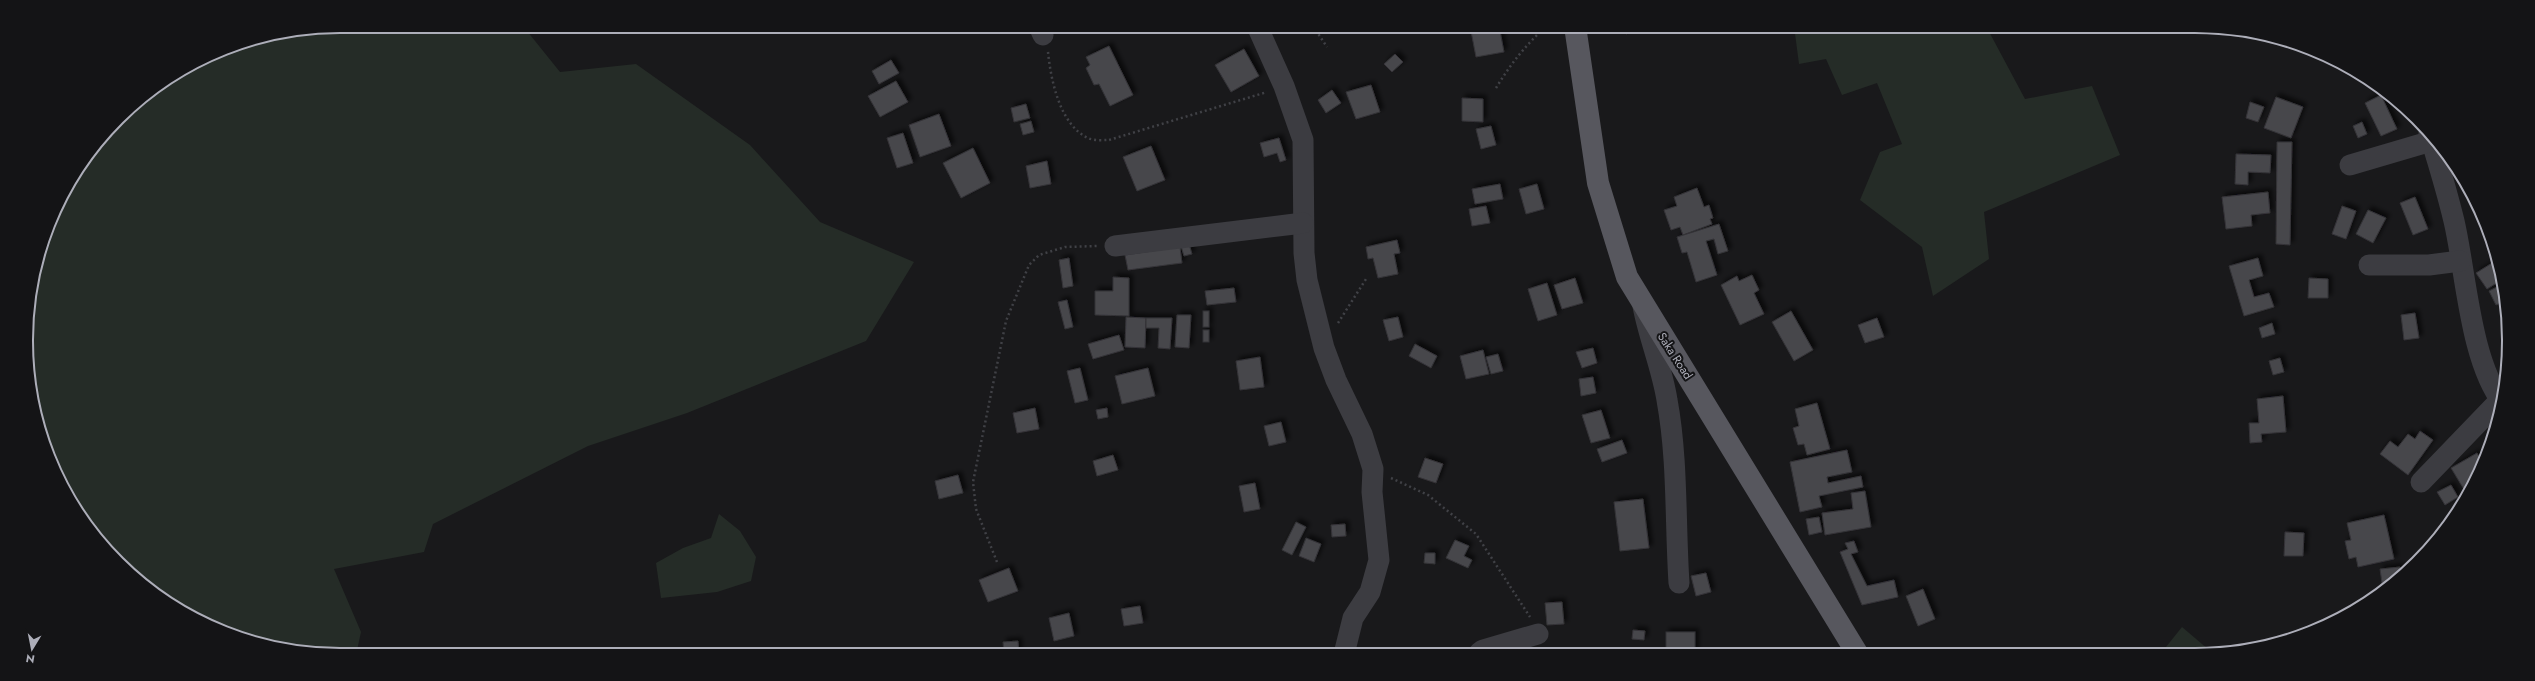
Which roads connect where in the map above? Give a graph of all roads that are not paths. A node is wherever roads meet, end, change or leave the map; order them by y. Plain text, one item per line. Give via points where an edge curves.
1 (1260, 33) edge
2 (1577, 33) edge
3 (2427, 140) edge
4 (2435, 149) edge
5 (2350, 165) dead end
6 (1303, 223) junction
7 (1115, 246) road end
8 (2460, 261) junction
9 (2369, 265) dead end
10 (1643, 306) junction
11 (2497, 392) edge
12 (2494, 409) edge
13 (2421, 482) dead end
14 (1679, 583) dead end
15 (1538, 634) road end
16 (1346, 648) edge
17 (1490, 648) edge
18 (1854, 648) edge

1 - 6 street via 1284,86 1303,140
2 - 10 main road, Saka Road via 1598,183 1627,277
3 - 5 street
4 - 8 street via 2454,221
6 - 7 street
6 - 16 street via 1307,280 1324,348 1362,434 1373,469 1372,492 1379,560 1370,592 1353,618
8 - 9 street via 2429,265
8 - 11 street via 2484,366
10 - 14 street via 1648,335 1667,400 1674,464
10 - 18 main road, Saka Road via 1729,441
12 - 13 street
15 - 17 street

